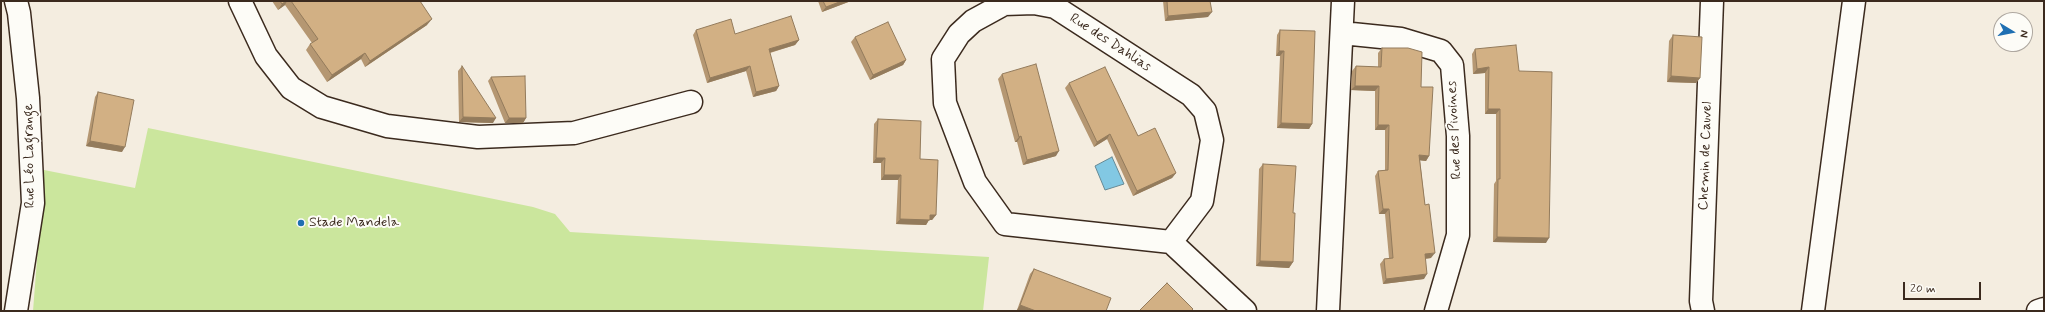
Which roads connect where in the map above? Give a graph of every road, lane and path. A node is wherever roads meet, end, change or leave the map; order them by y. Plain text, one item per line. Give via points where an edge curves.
1 (16, 1) edge
2 (240, 1) edge
3 (1343, 1) edge
4 (1712, 1) edge
5 (1854, 1) edge
6 (1342, 33) junction
7 (691, 102) dead end
8 (1172, 242) junction
9 (2044, 309) edge
10 (16, 311) edge
11 (1245, 311) edge
12 (1328, 311) edge
13 (1436, 311) edge
14 (1704, 311) edge
15 (1813, 311) edge
16 (2038, 311) edge

1 - 10 street, Rue Léo Lagrange via 28,98 33,203
2 - 7 street via 266,56 291,88 322,108 387,126 478,137 574,133
3 - 6 street
4 - 14 street, Chemin de Cauvel via 1701,301
5 - 15 street
6 - 12 street
6 - 13 street, Rue des Pivoines via 1401,39 1441,51 1452,65 1458,136 1458,235
8 - 8 street, Rue des Dahlias via 1202,201 1212,140 1205,111 1191,95 1055,8 1034,3 1004,4 973,21 959,34 943,58 945,103 975,182 1005,224
8 - 11 street
9 - 16 street

